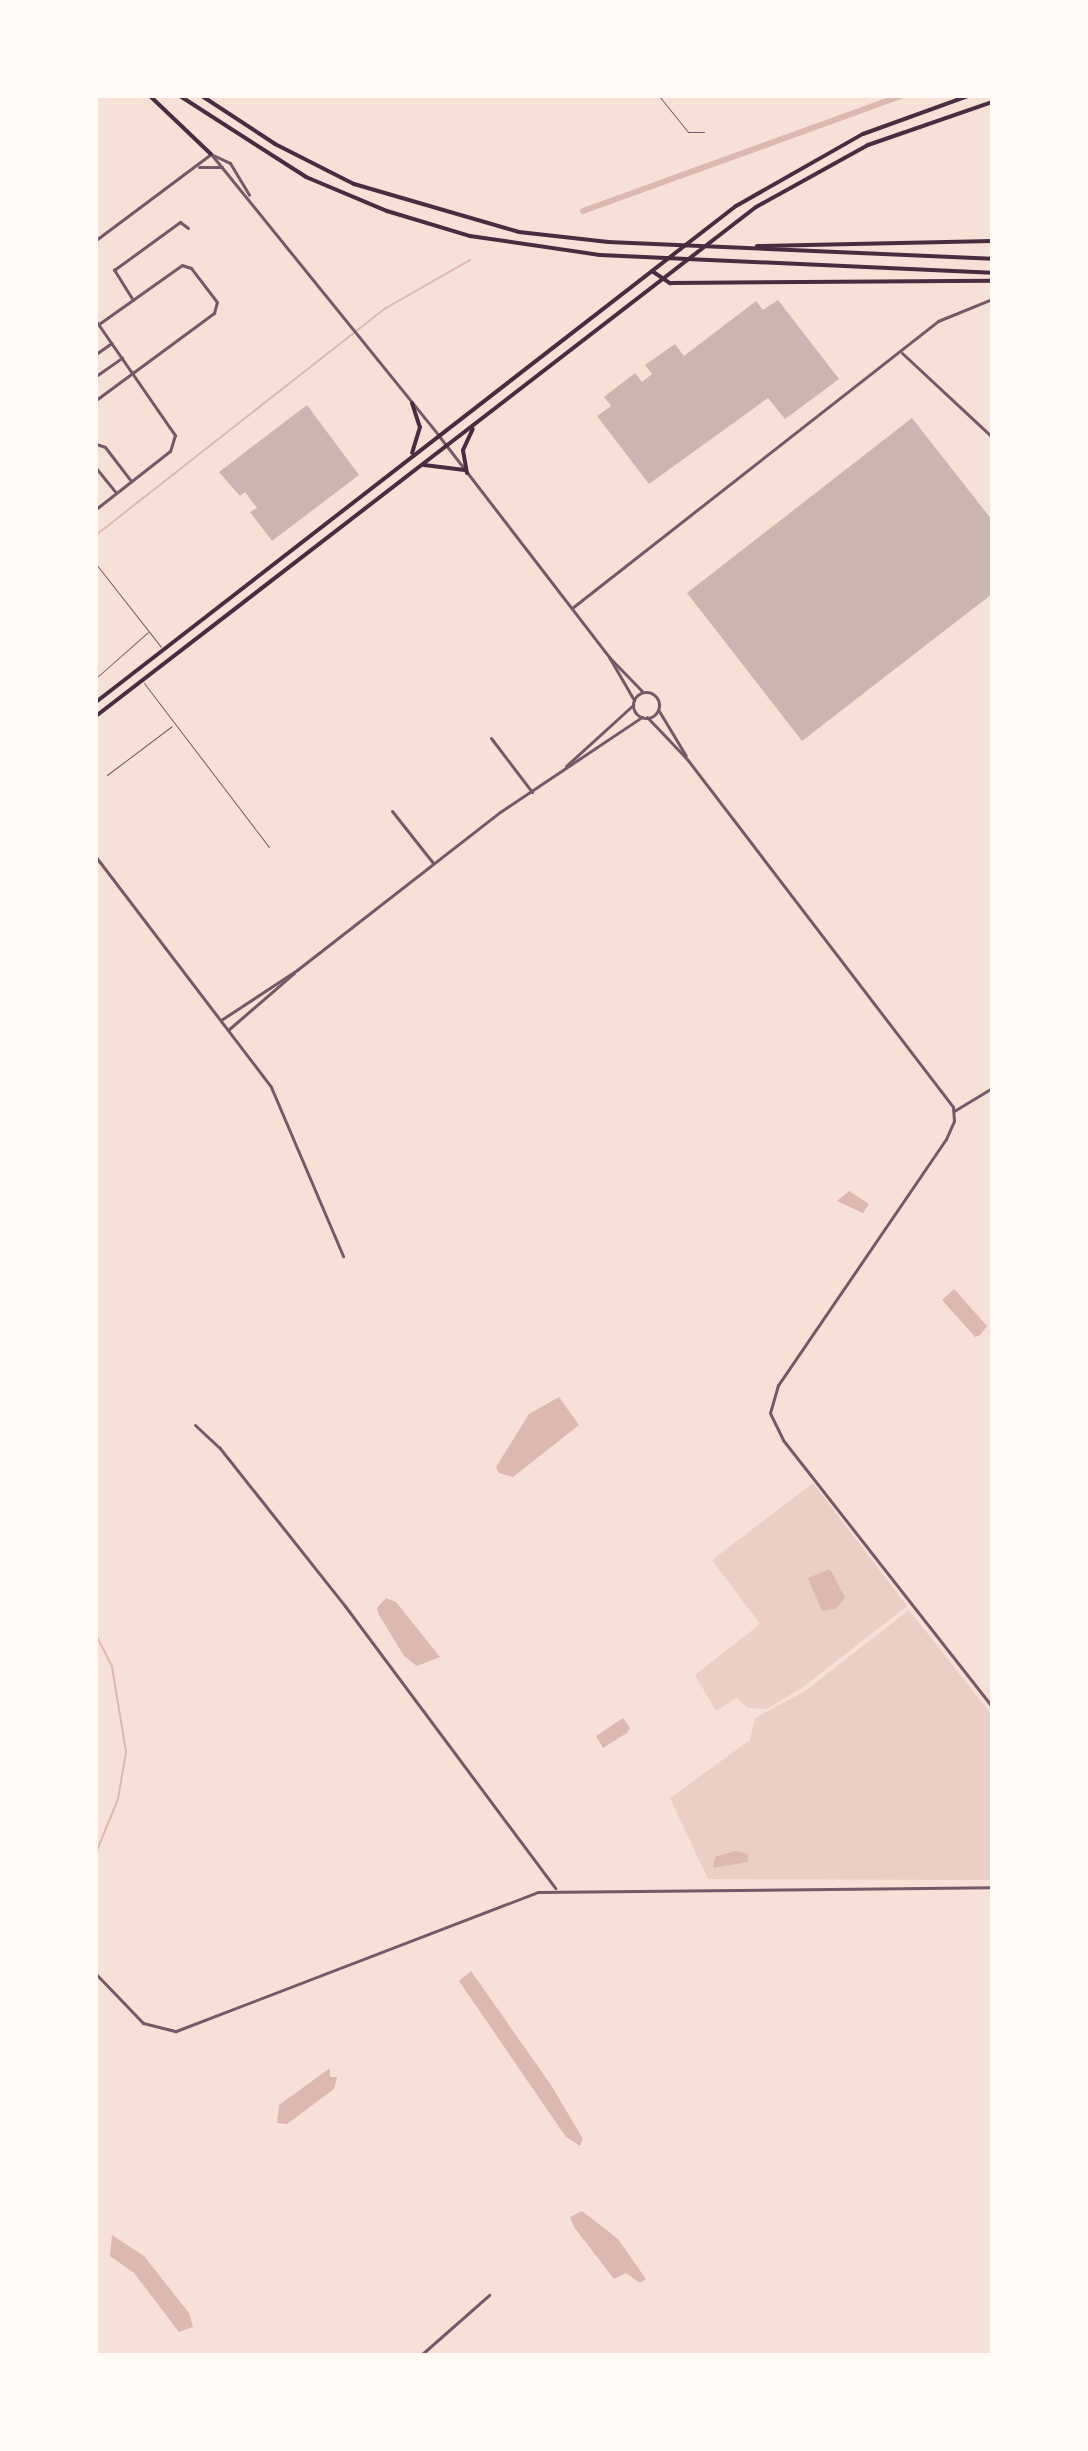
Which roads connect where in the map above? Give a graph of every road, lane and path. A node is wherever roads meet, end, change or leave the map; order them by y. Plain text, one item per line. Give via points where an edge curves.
1 (150, 96) edge
2 (180, 96) edge
3 (202, 96) edge
4 (659, 96) edge
5 (968, 96) edge
6 (992, 102) edge
7 (704, 132) dead end
8 (211, 154) junction
9 (195, 168) junction
10 (225, 169) junction
11 (251, 198) junction
12 (188, 228) dead end
13 (96, 240) edge
14 (992, 241) edge
15 (742, 247) junction
16 (992, 259) edge
17 (652, 271) junction
18 (992, 273) edge
19 (661, 281) junction
20 (992, 281) edge
21 (992, 299) edge
22 (133, 300) junction
23 (97, 322) edge
24 (112, 343) junction
25 (902, 353) junction
26 (96, 354) edge
27 (123, 357) junction
28 (134, 373) junction
29 (96, 376) edge
30 (96, 400) edge
31 (412, 403) junction
32 (474, 427) junction
33 (439, 436) junction
34 (992, 437) edge
35 (97, 446) edge
36 (447, 447) junction
37 (408, 458) junction
38 (423, 465) junction
39 (96, 468) edge
40 (466, 472) junction
41 (132, 481) junction
42 (116, 494) junction
43 (96, 501) edge
44 (98, 507) edge
45 (96, 564) edge
46 (572, 609) junction
47 (149, 631) junction
48 (163, 649) junction
49 (609, 657) junction
50 (96, 678) edge
51 (142, 680) junction
52 (644, 692) junction
53 (96, 702) edge
54 (634, 702) junction
55 (658, 708) junction
56 (96, 716) edge
57 (644, 717) junction
58 (174, 724) junction
59 (491, 738) dead end
60 (687, 759) junction
61 (564, 768) junction
62 (107, 775) dead end
63 (532, 792) junction
64 (392, 811) dead end
65 (269, 847) dead end
66 (96, 857) edge
67 (433, 863) junction
68 (297, 970) junction
69 (221, 1020) junction
70 (228, 1030) junction
71 (992, 1088) edge
72 (954, 1111) junction
73 (343, 1256) dead end
74 (195, 1425) dead end
75 (992, 1707) edge
76 (992, 1887) edge
77 (556, 1889) junction
78 (96, 1974) edge
79 (489, 2295) dead end
80 (421, 2355) edge

1 - 8 main road
2 - 18 main road via 267,156 387,211 515,245 644,257
3 - 15 main road via 275,144 390,198 519,232
4 - 7 lane via 688,132
5 - 17 main road via 893,121 804,163 736,206
6 - 19 main road via 899,131 810,174 756,207
8 - 9 street
8 - 10 street
8 - 11 street via 230,163
9 - 10 street via 209,164
9 - 13 street
10 - 11 street
11 - 31 street
12 - 22 street via 180,222 114,270
14 - 15 main road
15 - 16 main road
17 - 19 main road
17 - 33 main road
19 - 20 main road
19 - 32 main road
21 - 25 street via 948,315
22 - 23 street
22 - 28 street via 186,264 217,305
23 - 24 street
24 - 26 street
24 - 27 street
25 - 34 street
25 - 46 street
27 - 28 street
27 - 29 street
28 - 30 street
28 - 41 street via 172,425 175,439 170,451
31 - 33 street
31 - 37 main road via 419,434
32 - 36 main road
32 - 40 main road via 463,452
33 - 36 street
33 - 37 main road
35 - 41 street
36 - 38 main road
36 - 40 street
37 - 48 main road
38 - 40 main road
38 - 51 main road
39 - 42 street
40 - 46 street
41 - 42 street
42 - 44 street
43 - 44 street
45 - 47 lane
46 - 49 street
47 - 48 lane
47 - 50 lane
48 - 53 main road
49 - 52 street
49 - 54 street
51 - 56 main road
51 - 58 lane
52 - 54 street
52 - 55 street via 655,696
54 - 57 street
54 - 61 street
55 - 57 street
55 - 60 street
57 - 60 street
57 - 61 street
58 - 62 lane
58 - 65 lane
59 - 63 street
60 - 72 street
61 - 63 street
63 - 67 street
64 - 67 street
66 - 69 street
67 - 68 street
68 - 69 street
68 - 70 street
69 - 70 street
70 - 73 street via 277,1097
71 - 72 street
72 - 75 street via 946,1139 778,1385 770,1413 783,1440
74 - 77 street via 219,1447 345,1606
76 - 77 street
77 - 78 street via 502,1903 176,2031 143,2023
79 - 80 street

